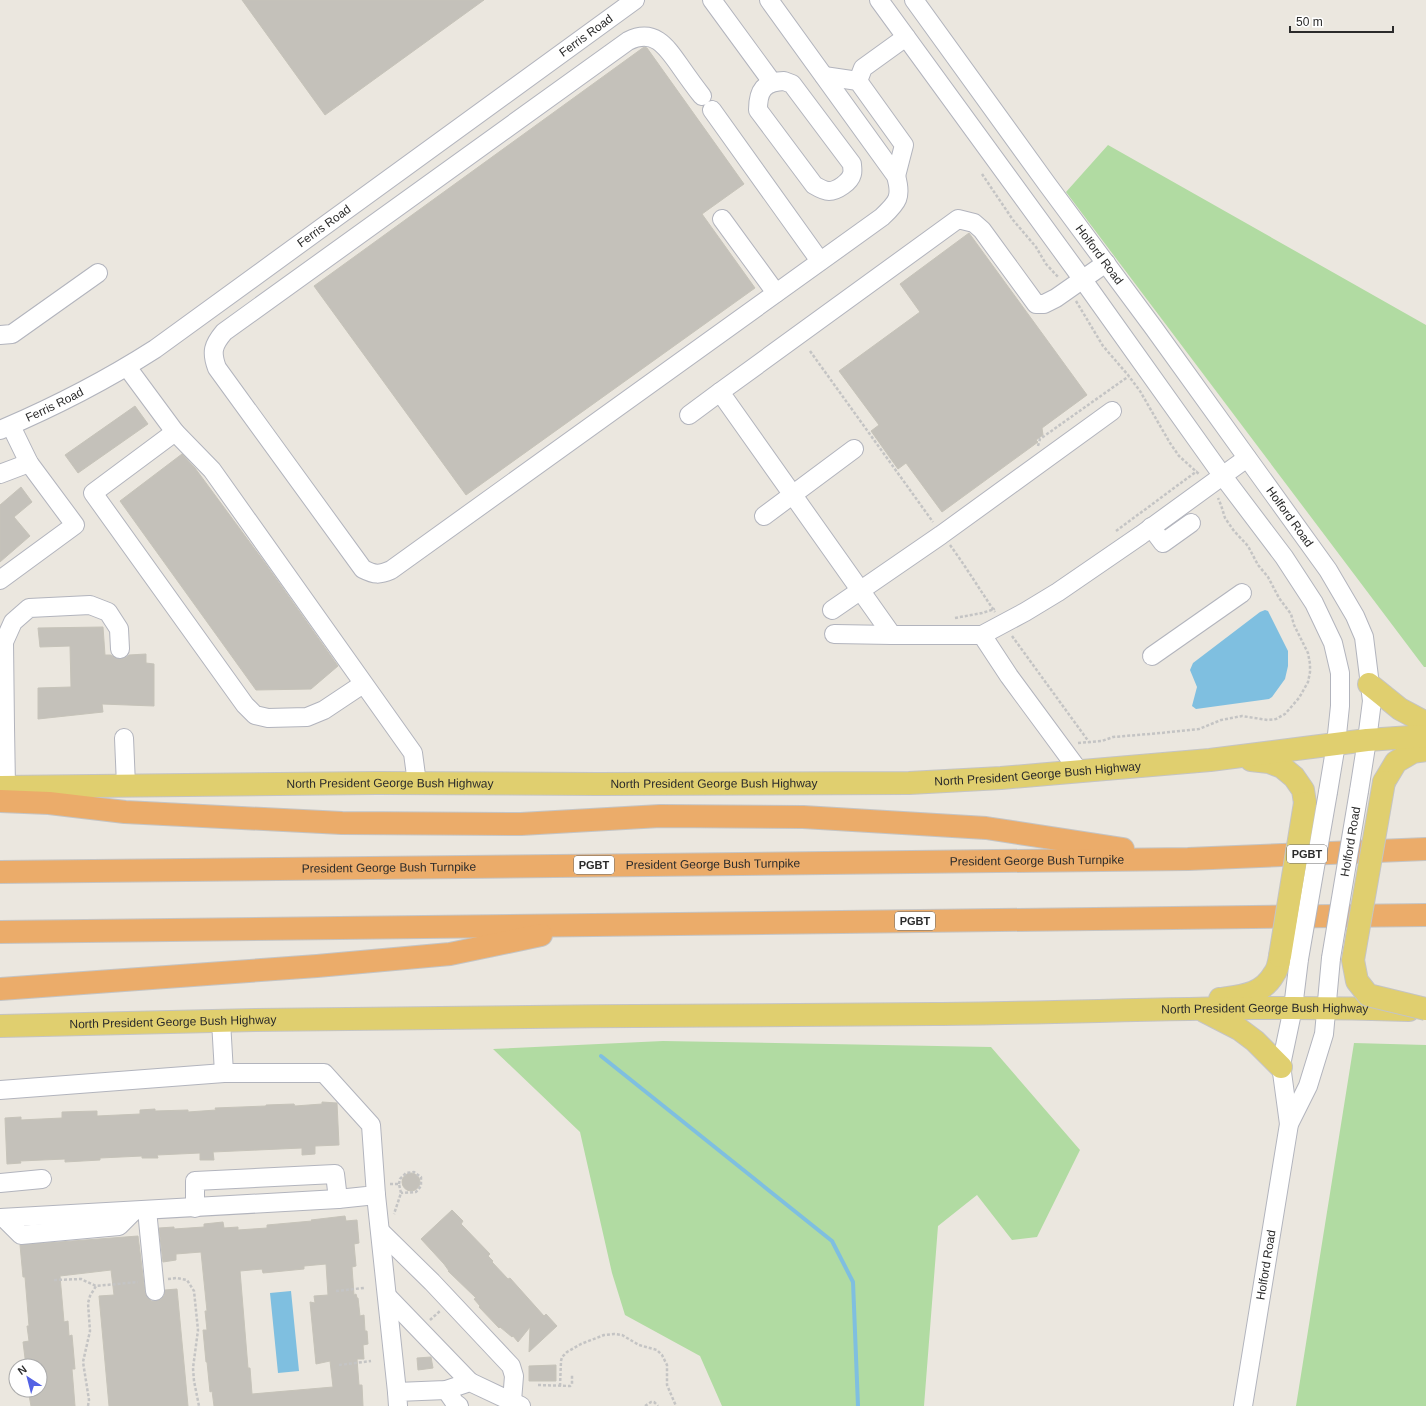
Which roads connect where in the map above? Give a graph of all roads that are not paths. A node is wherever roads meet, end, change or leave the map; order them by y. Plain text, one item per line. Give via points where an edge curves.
1 (634, 0) edge
2 (712, 0) edge
3 (769, 0) edge
4 (879, 0) edge
5 (914, 0) edge
6 (906, 37) junction
7 (824, 76) junction
8 (858, 81) junction
9 (772, 82) junction
10 (896, 176) junction
11 (722, 219) dead end
12 (820, 261) junction
13 (1106, 263) junction
14 (98, 273) dead end
15 (1083, 280) junction
16 (776, 293) junction
17 (0, 335) edge
18 (127, 367) junction
19 (720, 392) junction
20 (1112, 411) dead end
21 (689, 415) dead end
22 (6, 428) edge
23 (175, 432) junction
24 (854, 449) dead end
25 (1247, 458) junction
26 (28, 462) junction
27 (0, 474) edge
28 (1222, 475) junction
29 (792, 495) junction
30 (764, 516) dead end
31 (1191, 523) dead end
32 (1151, 527) junction
33 (0, 580) edge
34 (861, 590) junction
35 (1242, 593) dead end
36 (832, 610) dead end
37 (834, 634) dead end
38 (892, 635) junction
39 (982, 635) junction
40 (120, 649) dead end
41 (1152, 656) dead end
42 (363, 684) junction
43 (1370, 684) junction
44 (1426, 723) edge
45 (3, 727) edge
46 (1426, 736) edge
47 (124, 738) dead end
48 (1367, 740) junction
49 (1336, 744) junction
50 (1426, 750) edge
51 (1222, 758) junction
52 (1079, 771) junction
53 (417, 783) junction
54 (126, 785) junction
55 (2, 792) edge
56 (1426, 848) edge
57 (1188, 859) junction
58 (0, 872) edge
59 (1426, 915) edge
60 (590, 925) junction
61 (0, 932) edge
62 (1290, 958) junction
63 (0, 989) edge
64 (1293, 1008) junction
65 (1326, 1008) junction
66 (1164, 1010) junction
67 (1201, 1010) junction
68 (1426, 1010) edge
69 (221, 1021) junction
70 (0, 1026) edge
71 (1281, 1068) junction
72 (224, 1073) junction
73 (0, 1090) edge
74 (1289, 1124) junction
75 (42, 1179) dead end
76 (0, 1183) edge
77 (381, 1190) junction
78 (338, 1199) junction
79 (194, 1208) junction
80 (140, 1211) junction
81 (2, 1218) edge
82 (381, 1232) junction
83 (154, 1284) road end
84 (387, 1296) junction
85 (470, 1382) junction
86 (446, 1390) junction
87 (397, 1399) edge
88 (517, 1404) edge
89 (459, 1406) edge
90 (1243, 1406) edge

1 - 18 street, Ferris Road
2 - 9 street
3 - 7 street
4 - 6 street, Holford Road
5 - 13 street, Holford Road
6 - 8 street via 864,68
6 - 15 street, Holford Road
7 - 8 street
7 - 10 street
8 - 10 street via 904,145
9 - 9 street via 762,90 758,110 814,185 830,191 847,182 852,174 852,164 792,84 784,81
10 - 12 street via 899,196 892,208
11 - 16 street
12 - 16 street
12 - 16 street via 666,47 647,36 637,36 224,332 217,341 213,358 217,368 364,569 380,574 391,570
13 - 15 street
13 - 25 street, Holford Road
14 - 17 street via 12,334
15 - 19 street via 1044,304 1036,304 982,230 974,223 958,220
15 - 28 street, Holford Road
18 - 22 street, Ferris Road
18 - 23 street
19 - 21 street
19 - 29 street
20 - 34 street
22 - 26 street
23 - 42 street via 212,470
23 - 42 street via 93,493 245,705 255,715 268,718 307,717 324,710
24 - 29 street
25 - 28 street
25 - 43 street, Holford Road via 1328,570 1356,616 1364,637
26 - 27 street
26 - 33 street via 75,525
28 - 32 street
28 - 49 street, Holford Road via 1284,557 1314,603 1333,643 1340,673
29 - 30 street
29 - 34 street
31 - 32 street via 1163,543
32 - 39 street via 1058,592
34 - 36 street
34 - 38 street
35 - 41 street
37 - 38 street
38 - 39 street
39 - 52 street
40 - 45 street via 119,629 108,612 90,605 29,608 13,622 4,642
42 - 53 street via 413,753
43 - 44 main road via 1400,709
43 - 48 street, Holford Road via 1372,701
45 - 55 street
46 - 48 main road, North President George Bush Highway
47 - 54 street
48 - 49 main road, North President George Bush Highway
48 - 65 street, Holford Road, bridge via 1331,958
49 - 51 main road, North President George Bush Highway
49 - 62 street, Holford Road, bridge via 1328,792
50 - 68 main road, bridge via 1413,752 1396,762 1384,782 1353,960 1357,981 1368,995
51 - 52 main road, North President George Bush Highway
51 - 62 main road, bridge via 1269,762 1282,767 1294,777 1303,790 1305,803
52 - 53 main road, North President George Bush Highway via 909,784
53 - 54 main road, North President George Bush Highway
54 - 55 main road, North President George Bush Highway
55 - 57 highway via 49,803 125,812 342,823 521,824 660,816 803,817 986,828
56 - 57 highway, President George Bush Turnpike / PGBT
57 - 58 highway, President George Bush Turnpike / PGBT
59 - 60 highway, PGBT
60 - 61 highway, PGBT
60 - 63 highway via 450,954
62 - 64 street, Holford Road
62 - 66 main road via 1264,987 1247,995
64 - 65 main road, North President George Bush Highway
64 - 67 main road, North President George Bush Highway
64 - 71 street, Holford Road
65 - 68 main road, North President George Bush Highway
65 - 74 street, Holford Road via 1324,1034 1308,1086
66 - 67 main road, North President George Bush Highway
66 - 69 main road, North President George Bush Highway
67 - 71 main road via 1239,1029
69 - 70 main road, North President George Bush Highway
69 - 72 street
71 - 74 street, Holford Road
72 - 73 street
72 - 77 street via 324,1073 371,1125
74 - 90 street, Holford Road
75 - 76 street
77 - 78 street
77 - 82 street
78 - 79 street
78 - 79 street via 335,1174 195,1181
79 - 80 street
80 - 81 street
80 - 83 street
82 - 84 street
82 - 88 street via 511,1366
84 - 85 street
84 - 87 street
85 - 86 street
85 - 88 street
86 - 87 street
86 - 89 street

